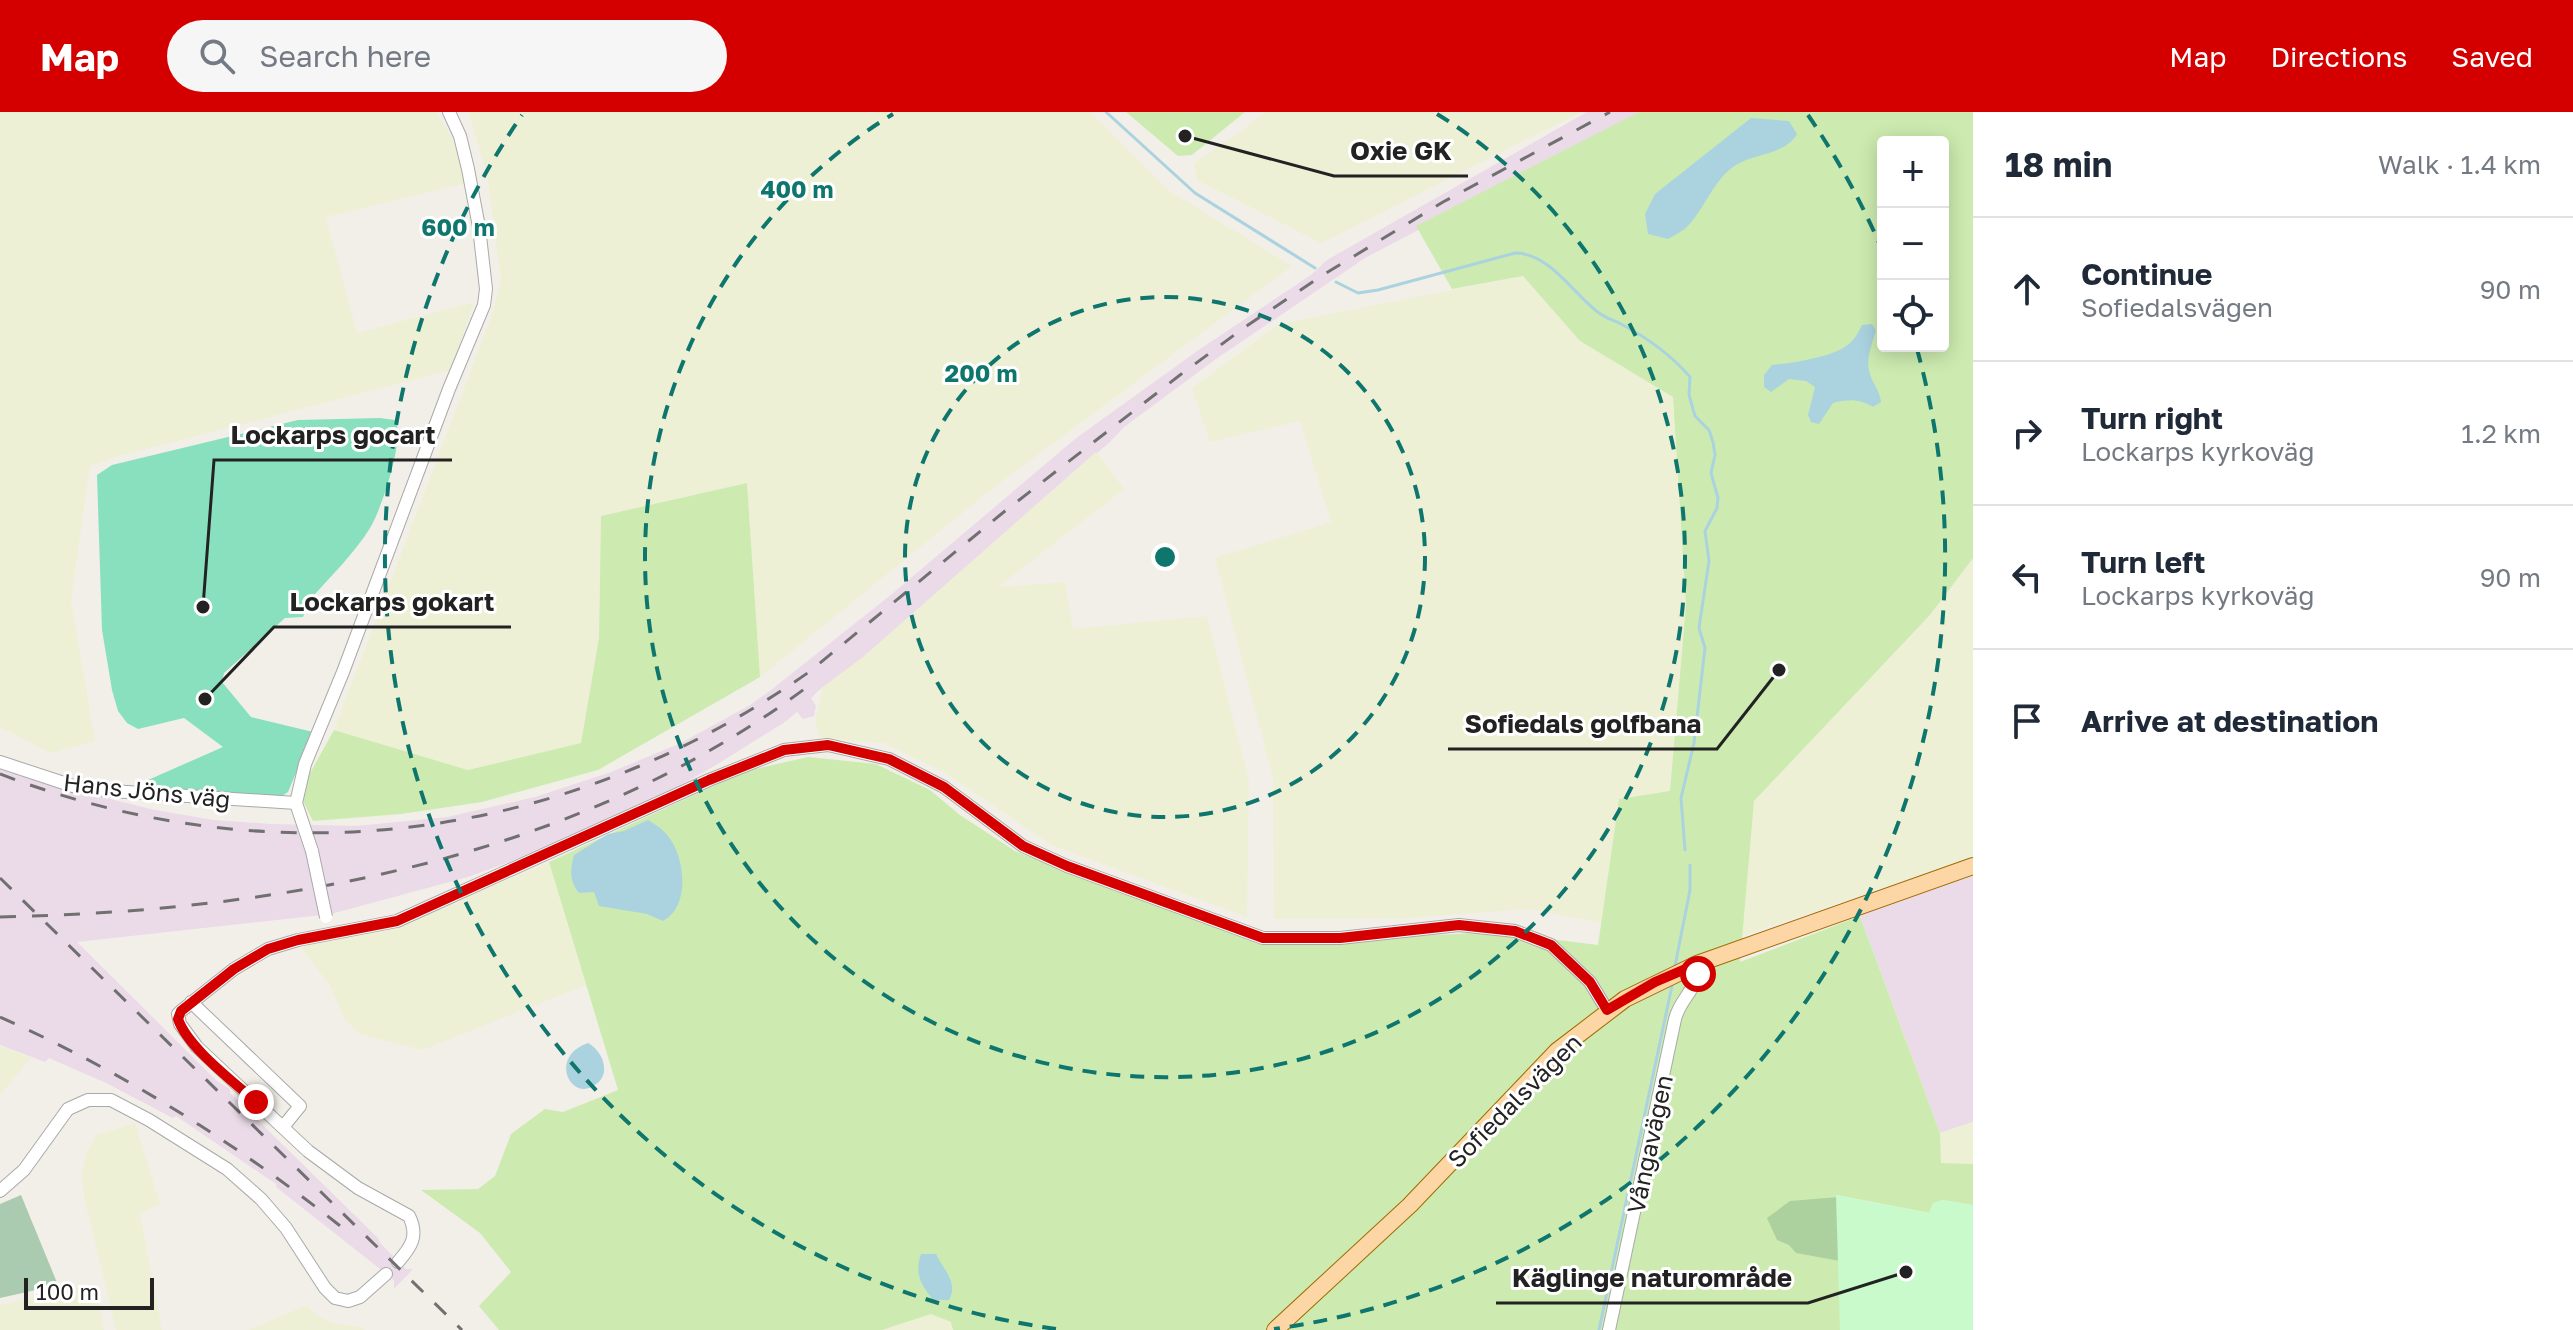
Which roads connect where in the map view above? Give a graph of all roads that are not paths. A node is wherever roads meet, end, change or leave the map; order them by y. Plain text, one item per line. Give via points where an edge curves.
1 (449, 112) edge
2 (0, 762) edge
3 (296, 803) junction
4 (1973, 866) edge
5 (330, 934) junction
6 (1694, 965) junction
7 (191, 1002) junction
8 (1607, 1010) junction
9 (283, 1127) junction
10 (0, 1191) edge
11 (398, 1262) dead end
12 (386, 1274) dead end
13 (1275, 1330) edge
14 (1609, 1330) edge

1 - 3 street via 460,136 479,227 484,305 305,764
2 - 3 street, Hans Jöns väg via 99,790
3 - 5 street, bridge
4 - 6 main road, Sofiedalsvägen
5 - 7 street via 268,949
5 - 8 street via 397,921 722,775 784,750 828,745 889,759 944,787 1023,846 1052,859 1263,938 1340,938 1459,925 1515,931 1551,945 1590,982
6 - 8 main road, Sofiedalsvägen
6 - 14 street, Vångavägen via 1698,980 1677,1012
7 - 9 street via 178,1014 183,1030
7 - 9 street via 300,1106
8 - 13 main road, Sofiedalsvägen via 1557,1051 1410,1205
9 - 11 street via 336,1173 409,1216 413,1241
10 - 12 street via 24,1170 68,1109 88,1100 111,1100 227,1169 261,1199 335,1298 360,1297

